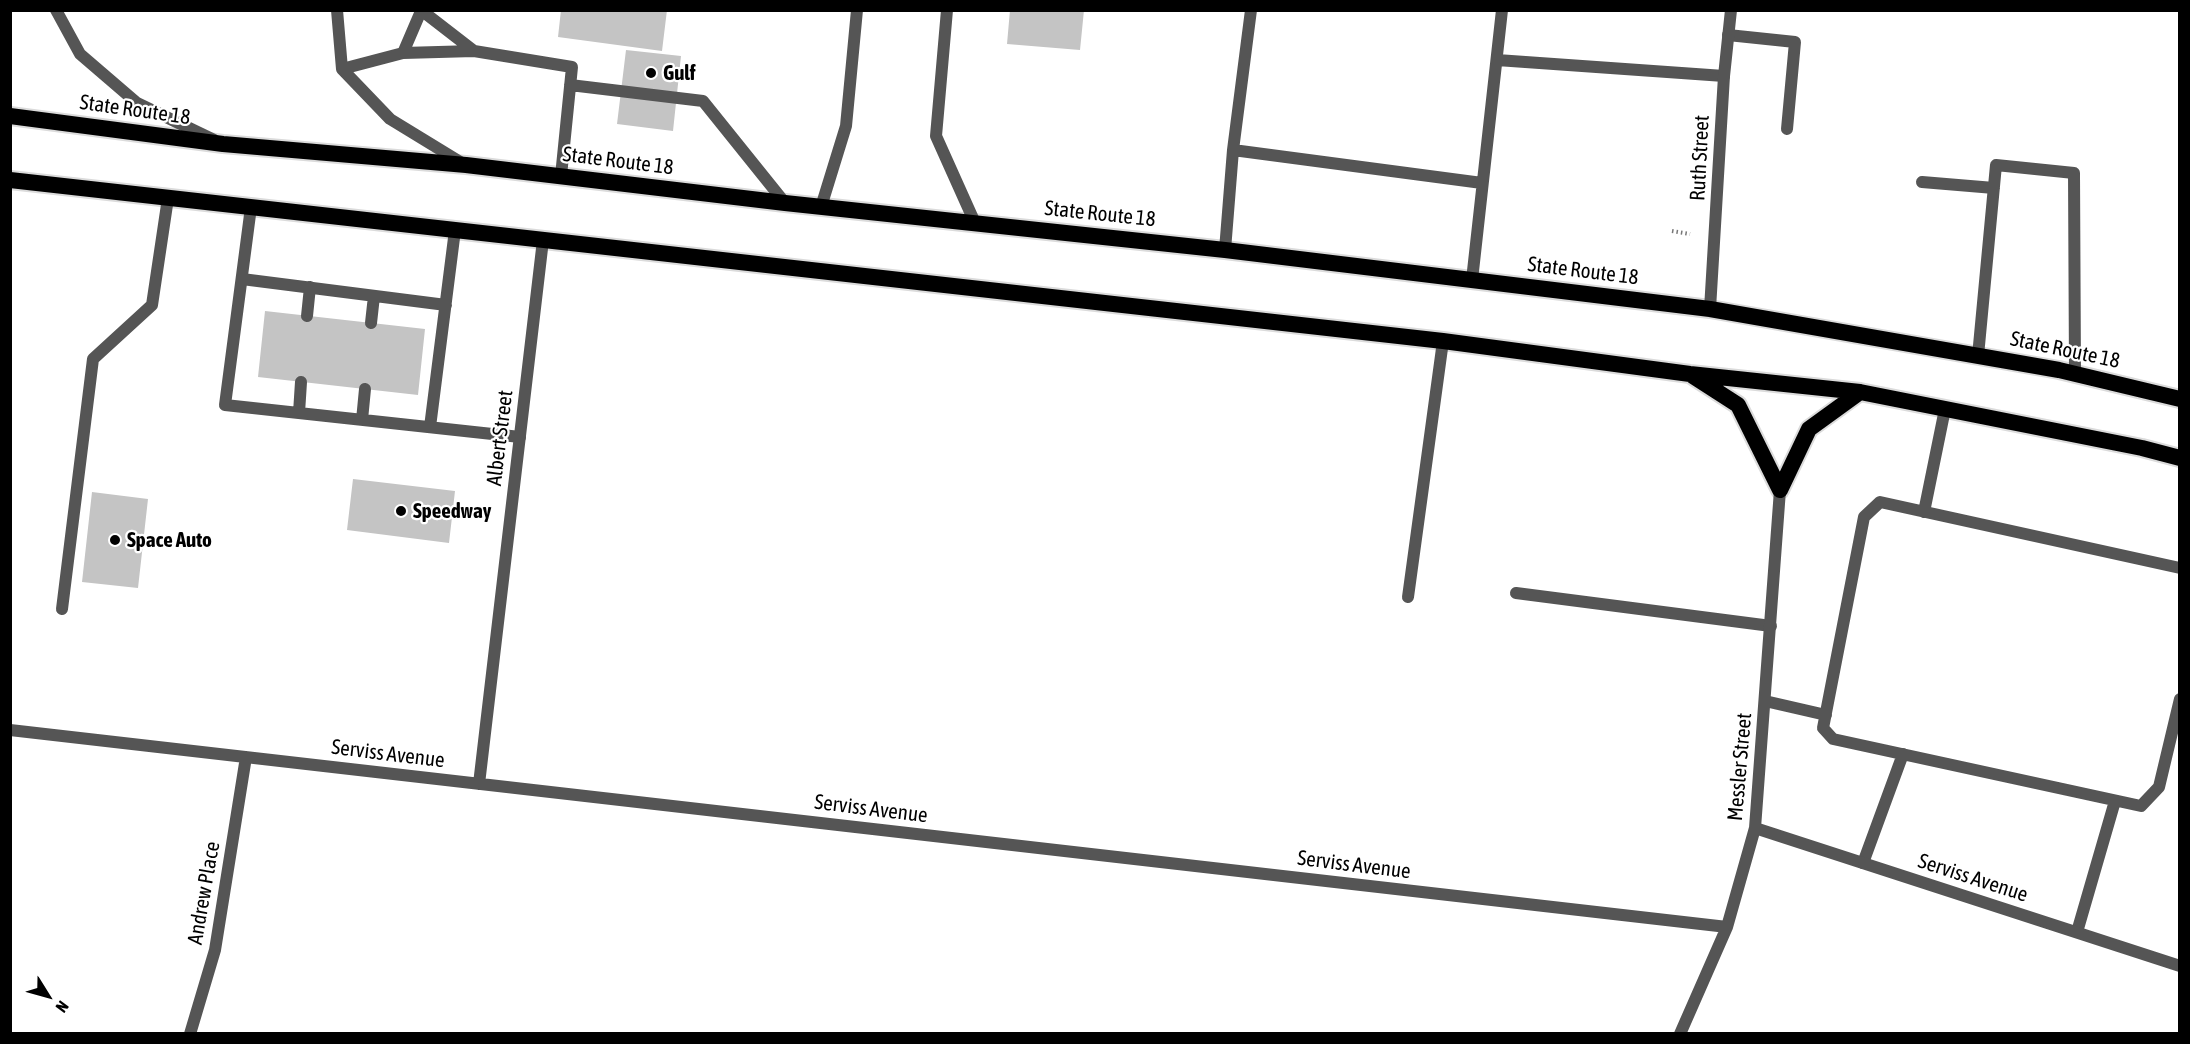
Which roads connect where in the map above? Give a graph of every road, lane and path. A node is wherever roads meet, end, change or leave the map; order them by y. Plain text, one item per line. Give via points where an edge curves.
1 (56, 10) edge
2 (337, 10) edge
3 (857, 10) edge
4 (947, 10) edge
5 (1251, 10) edge
6 (1502, 10) edge
7 (1731, 10) edge
8 (421, 11) edge
9 (1728, 35) junction
10 (474, 51) junction
11 (403, 53) junction
12 (1497, 60) junction
13 (342, 69) junction
14 (1724, 76) junction
15 (570, 85) junction
16 (10, 116) edge
17 (1787, 129) dead end
18 (223, 144) junction
19 (1233, 150) junction
20 (466, 165) junction
21 (561, 176) junction
22 (10, 180) edge
23 (1922, 182) dead end
24 (1482, 183) junction
25 (1994, 188) junction
26 (168, 198) junction
27 (785, 203) junction
28 (251, 207) junction
29 (821, 207) junction
30 (975, 224) junction
31 (454, 230) junction
32 (543, 240) junction
33 (1225, 250) junction
34 (242, 279) junction
35 (1472, 280) junction
36 (310, 287) junction
37 (374, 296) junction
38 (446, 305) junction
39 (1710, 309) junction
40 (307, 316) dead end
41 (371, 323) dead end
42 (1443, 341) junction
43 (1978, 356) junction
44 (1690, 374) junction
45 (2075, 374) junction
46 (301, 382) dead end
47 (365, 389) dead end
48 (1860, 392) junction
49 (2180, 399) edge
50 (1945, 409) junction
51 (299, 413) junction
52 (362, 420) junction
53 (430, 427) junction
54 (520, 437) junction
55 (2180, 458) edge
56 (1780, 490) junction
57 (1924, 512) junction
58 (2180, 567) edge
59 (1516, 593) dead end
60 (1408, 597) dead end
61 (62, 609) dead end
62 (1770, 626) junction
63 (2180, 699) edge
64 (1765, 701) junction
65 (1826, 715) junction
66 (10, 730) edge
67 (1903, 754) junction
68 (246, 757) junction
69 (479, 784) junction
70 (2115, 801) junction
71 (1755, 828) junction
72 (1863, 863) junction
73 (1727, 927) junction
74 (2077, 932) junction
75 (2180, 966) edge
76 (190, 1034) edge
77 (1680, 1034) edge

1 - 18 street via 80,54 137,103
2 - 13 street
3 - 29 street via 846,126
4 - 30 street via 936,136
5 - 19 street
6 - 12 street
7 - 9 street, Ruth Street
8 - 10 street
8 - 11 street
9 - 14 street, Ruth Street
9 - 17 street via 1795,42
10 - 11 street
10 - 15 street via 572,67
11 - 13 street
12 - 14 street
12 - 24 street
13 - 20 street via 390,119
14 - 39 street, Ruth Street
15 - 21 street
15 - 27 street via 703,101
16 - 18 highway, State Route 18
18 - 20 highway, State Route 18
19 - 24 street
19 - 33 street
20 - 21 highway, State Route 18
21 - 27 highway, State Route 18
22 - 26 highway
23 - 25 street
24 - 35 street
25 - 43 street
25 - 45 street via 1996,165 2074,173
26 - 28 highway
26 - 61 street via 152,305 93,359
27 - 29 highway, State Route 18
28 - 31 highway
28 - 34 street
29 - 30 highway, State Route 18
30 - 33 highway, State Route 18
31 - 32 highway
31 - 38 street
32 - 42 highway
32 - 54 street, Albert Street
33 - 35 highway, State Route 18
34 - 36 street
34 - 51 street via 225,405
35 - 39 highway, State Route 18
36 - 37 street
36 - 40 street
37 - 38 street
37 - 41 street
38 - 53 street
39 - 43 highway, State Route 18
42 - 44 highway
42 - 60 street
43 - 45 highway, State Route 18
44 - 48 highway
44 - 56 highway via 1738,405
45 - 49 highway, State Route 18
46 - 51 street
47 - 52 street
48 - 50 highway
48 - 56 highway via 1809,429
50 - 55 highway
50 - 57 street
51 - 52 street
52 - 53 street
53 - 54 street
54 - 69 street, Albert Street
56 - 62 street, Messler Street
57 - 58 street
57 - 65 street via 1880,502 1864,517
59 - 62 street
62 - 64 street, Messler Street
63 - 70 street via 2159,787 2141,807
64 - 65 street
64 - 71 street, Messler Street
65 - 67 street via 1823,728 1833,739
66 - 68 street, Serviss Avenue
67 - 70 street
67 - 72 street
68 - 69 street, Serviss Avenue
68 - 76 street, Andrew Place via 215,950
69 - 73 street, Serviss Avenue
70 - 74 street
71 - 72 street, Serviss Avenue
71 - 73 street, Messler Street
72 - 74 street, Serviss Avenue
73 - 77 street, Messler Street
74 - 75 street, Serviss Avenue

